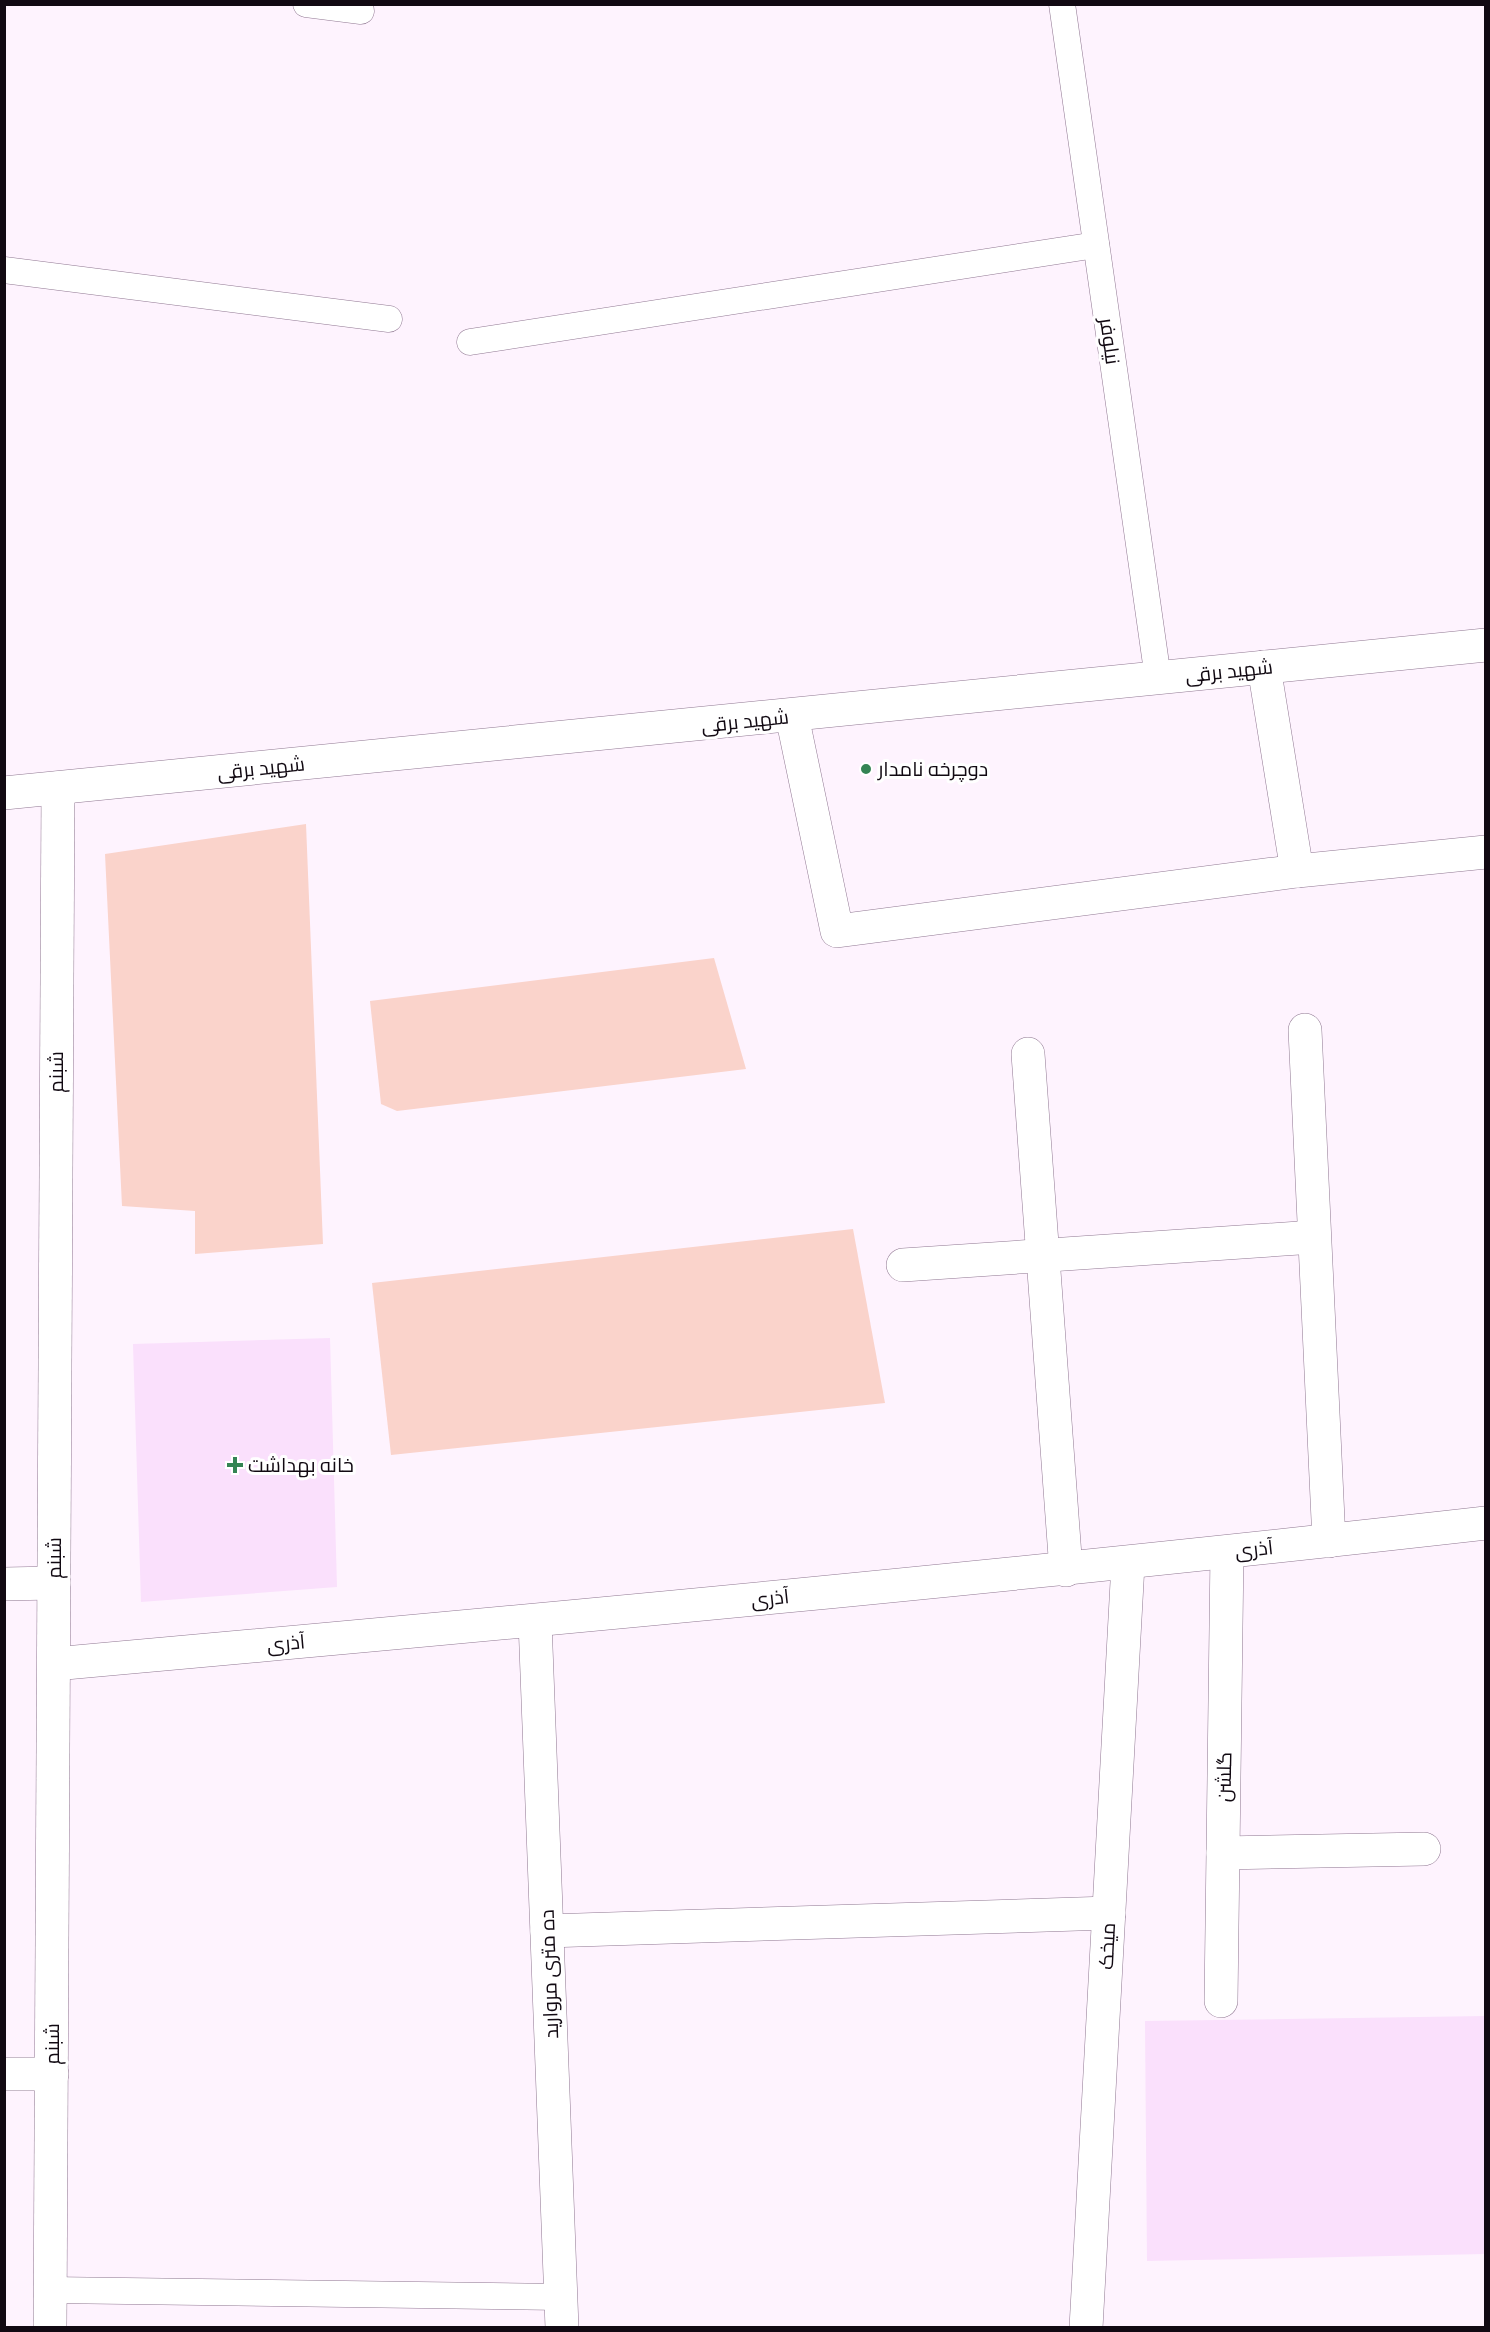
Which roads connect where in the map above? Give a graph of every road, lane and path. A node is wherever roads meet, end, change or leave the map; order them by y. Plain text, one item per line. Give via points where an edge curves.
1 (306, 4) edge
2 (1062, 4) edge
3 (361, 11) dead end
4 (1096, 246) junction
5 (4, 270) edge
6 (389, 319) dead end
7 (470, 342) dead end
8 (1485, 645) edge
9 (1264, 667) junction
10 (1158, 678) junction
11 (792, 716) junction
12 (58, 788) junction
13 (4, 793) edge
14 (1485, 852) edge
15 (1297, 871) junction
16 (1305, 1030) dead end
17 (1028, 1054) dead end
18 (1314, 1237) junction
19 (1043, 1255) junction
20 (903, 1265) dead end
21 (1485, 1523) edge
22 (1329, 1541) junction
23 (1227, 1552) junction
24 (1128, 1564) junction
25 (1066, 1570) junction
26 (54, 1583) junction
27 (4, 1584) edge
28 (535, 1621) junction
29 (54, 1664) junction
30 (1424, 1849) dead end
31 (1223, 1853) junction
32 (1109, 1913) junction
33 (547, 1931) junction
34 (1221, 2001) dead end
35 (4, 2074) edge
36 (52, 2074) junction
37 (51, 2290) junction
38 (561, 2312) edge
39 (50, 2328) edge
40 (1086, 2328) edge

1 - 3 lane
2 - 4 lane, نیلوفر
4 - 7 lane
4 - 10 lane, نیلوفر
5 - 6 lane
8 - 9 street, شهید برقی
9 - 10 street, شهید برقی
9 - 15 street
10 - 11 street, شهید برقی
11 - 12 street, شهید برقی
11 - 15 street via 837,931
12 - 13 street, شهید برقی
12 - 26 street, شبنم
14 - 15 street
16 - 18 street
17 - 19 street
18 - 19 street
18 - 22 street
19 - 20 street
19 - 25 street
21 - 22 street, آذری
22 - 23 street, آذری
23 - 24 street, آذری
23 - 31 street, گلشن
24 - 25 street, آذری
24 - 32 street, میخک
25 - 28 street, آذری
26 - 27 street
26 - 29 street, شبنم
28 - 29 street, آذری
28 - 33 street, ده متری مروارید
29 - 36 street, شبنم
30 - 31 street
31 - 34 street, گلشن
32 - 33 street
32 - 40 street, میخک
33 - 38 street, ده متری مروارید
35 - 36 street
36 - 37 street, شبنم
37 - 38 lane
37 - 39 street, شبنم

